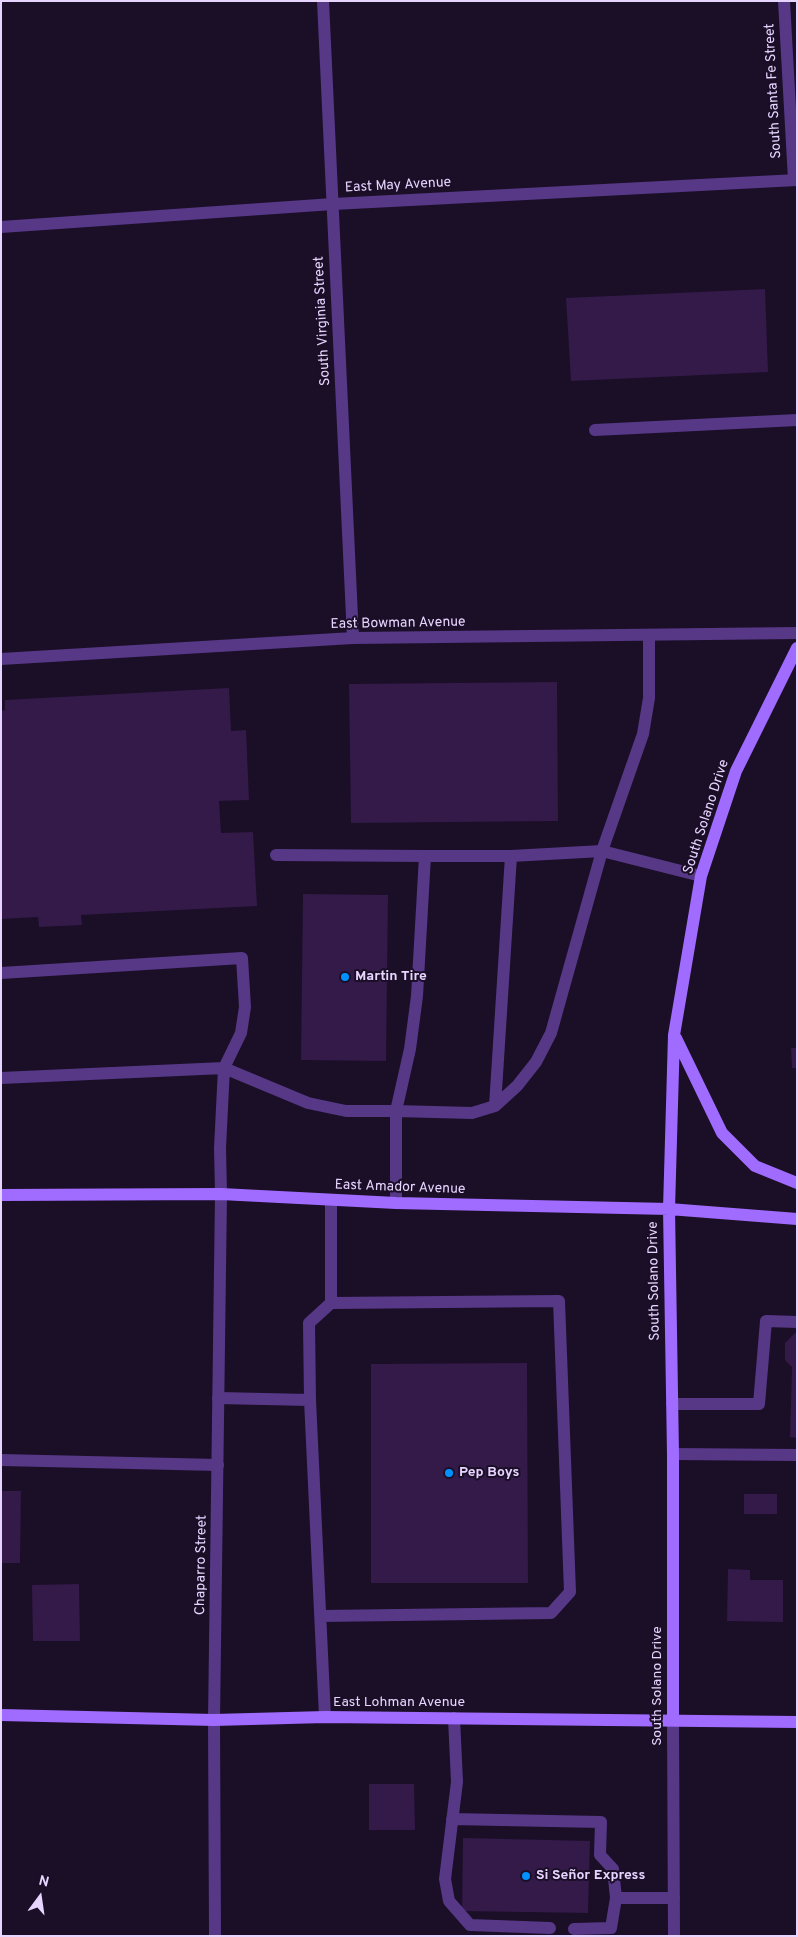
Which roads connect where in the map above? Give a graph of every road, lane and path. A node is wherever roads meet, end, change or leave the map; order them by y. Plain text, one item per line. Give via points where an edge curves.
1 (323, 1) edge
2 (784, 1) edge
3 (795, 180) edge
4 (333, 204) junction
5 (1, 227) edge
6 (797, 420) edge
7 (595, 430) dead end
8 (797, 633) edge
9 (649, 635) junction
10 (353, 638) junction
11 (797, 648) edge
12 (1, 659) edge
13 (602, 851) junction
14 (276, 855) dead end
15 (424, 856) junction
16 (511, 856) junction
17 (701, 876) junction
18 (1, 973) edge
19 (674, 1035) junction
20 (224, 1068) junction
21 (1, 1078) edge
22 (495, 1106) junction
23 (396, 1112) junction
24 (797, 1183) edge
25 (221, 1194) junction
26 (1, 1195) edge
27 (331, 1201) junction
28 (396, 1203) junction
29 (669, 1209) junction
30 (797, 1219) edge
31 (332, 1303) junction
32 (797, 1322) edge
33 (218, 1398) junction
34 (310, 1400) junction
35 (672, 1404) junction
36 (673, 1454) junction
37 (797, 1455) edge
38 (1, 1460) edge
39 (218, 1465) junction
40 (321, 1616) junction
41 (1, 1715) edge
42 (325, 1718) junction
43 (454, 1718) junction
44 (214, 1720) junction
45 (673, 1720) junction
46 (797, 1722) edge
47 (452, 1819) junction
48 (616, 1898) junction
49 (674, 1898) junction
50 (550, 1928) dead end
51 (574, 1929) dead end
52 (215, 1936) edge
53 (674, 1936) edge

1 - 4 street, South Virginia Street
2 - 3 street, South Santa Fe Street
3 - 4 street, East May Avenue
4 - 5 street, East May Avenue
4 - 10 street, South Virginia Street
6 - 7 street
8 - 9 street, East Bowman Avenue
9 - 10 street, East Bowman Avenue
9 - 13 street via 649,698 643,734
10 - 12 street, East Bowman Avenue
11 - 17 main road, South Solano Drive via 736,771
13 - 16 street
13 - 17 street
13 - 22 street via 551,1033 536,1062
14 - 15 street
15 - 16 street
15 - 23 street via 417,996 410,1049
16 - 22 street
17 - 19 main road, South Solano Drive
18 - 20 street via 242,958 245,1007 241,1033
19 - 24 main road via 722,1133 755,1166
19 - 29 main road, South Solano Drive
20 - 21 street
20 - 23 street via 308,1103 346,1111
20 - 25 street, Chaparro Street
22 - 23 street via 472,1113
23 - 28 street
25 - 26 main road, East Amador Avenue
25 - 27 main road, East Amador Avenue
25 - 33 street, Chaparro Street
27 - 28 main road, East Amador Avenue
27 - 31 street
28 - 29 main road, East Amador Avenue
29 - 30 main road, East Amador Avenue
29 - 35 main road, South Solano Drive
31 - 34 street via 309,1323
31 - 40 street via 559,1301 570,1592 551,1613
32 - 35 street via 766,1321 759,1404
33 - 34 street
33 - 39 street, Chaparro Street
34 - 40 street
35 - 36 main road, South Solano Drive
36 - 37 street
36 - 45 main road, South Solano Drive
38 - 39 street
39 - 44 street, Chaparro Street
40 - 42 street
41 - 44 main road, East Lohman Avenue
42 - 43 main road, East Lohman Avenue
42 - 44 main road, East Lohman Avenue
43 - 45 main road, East Lohman Avenue
43 - 47 street via 457,1782
44 - 52 street, Chaparro Street
45 - 46 main road, East Lohman Avenue
45 - 49 street, South Solano Drive
47 - 48 street via 601,1822 600,1855 613,1869
47 - 50 street via 445,1879 450,1901 470,1925
48 - 49 street
48 - 51 street via 611,1928
49 - 53 street, South Solano Drive

